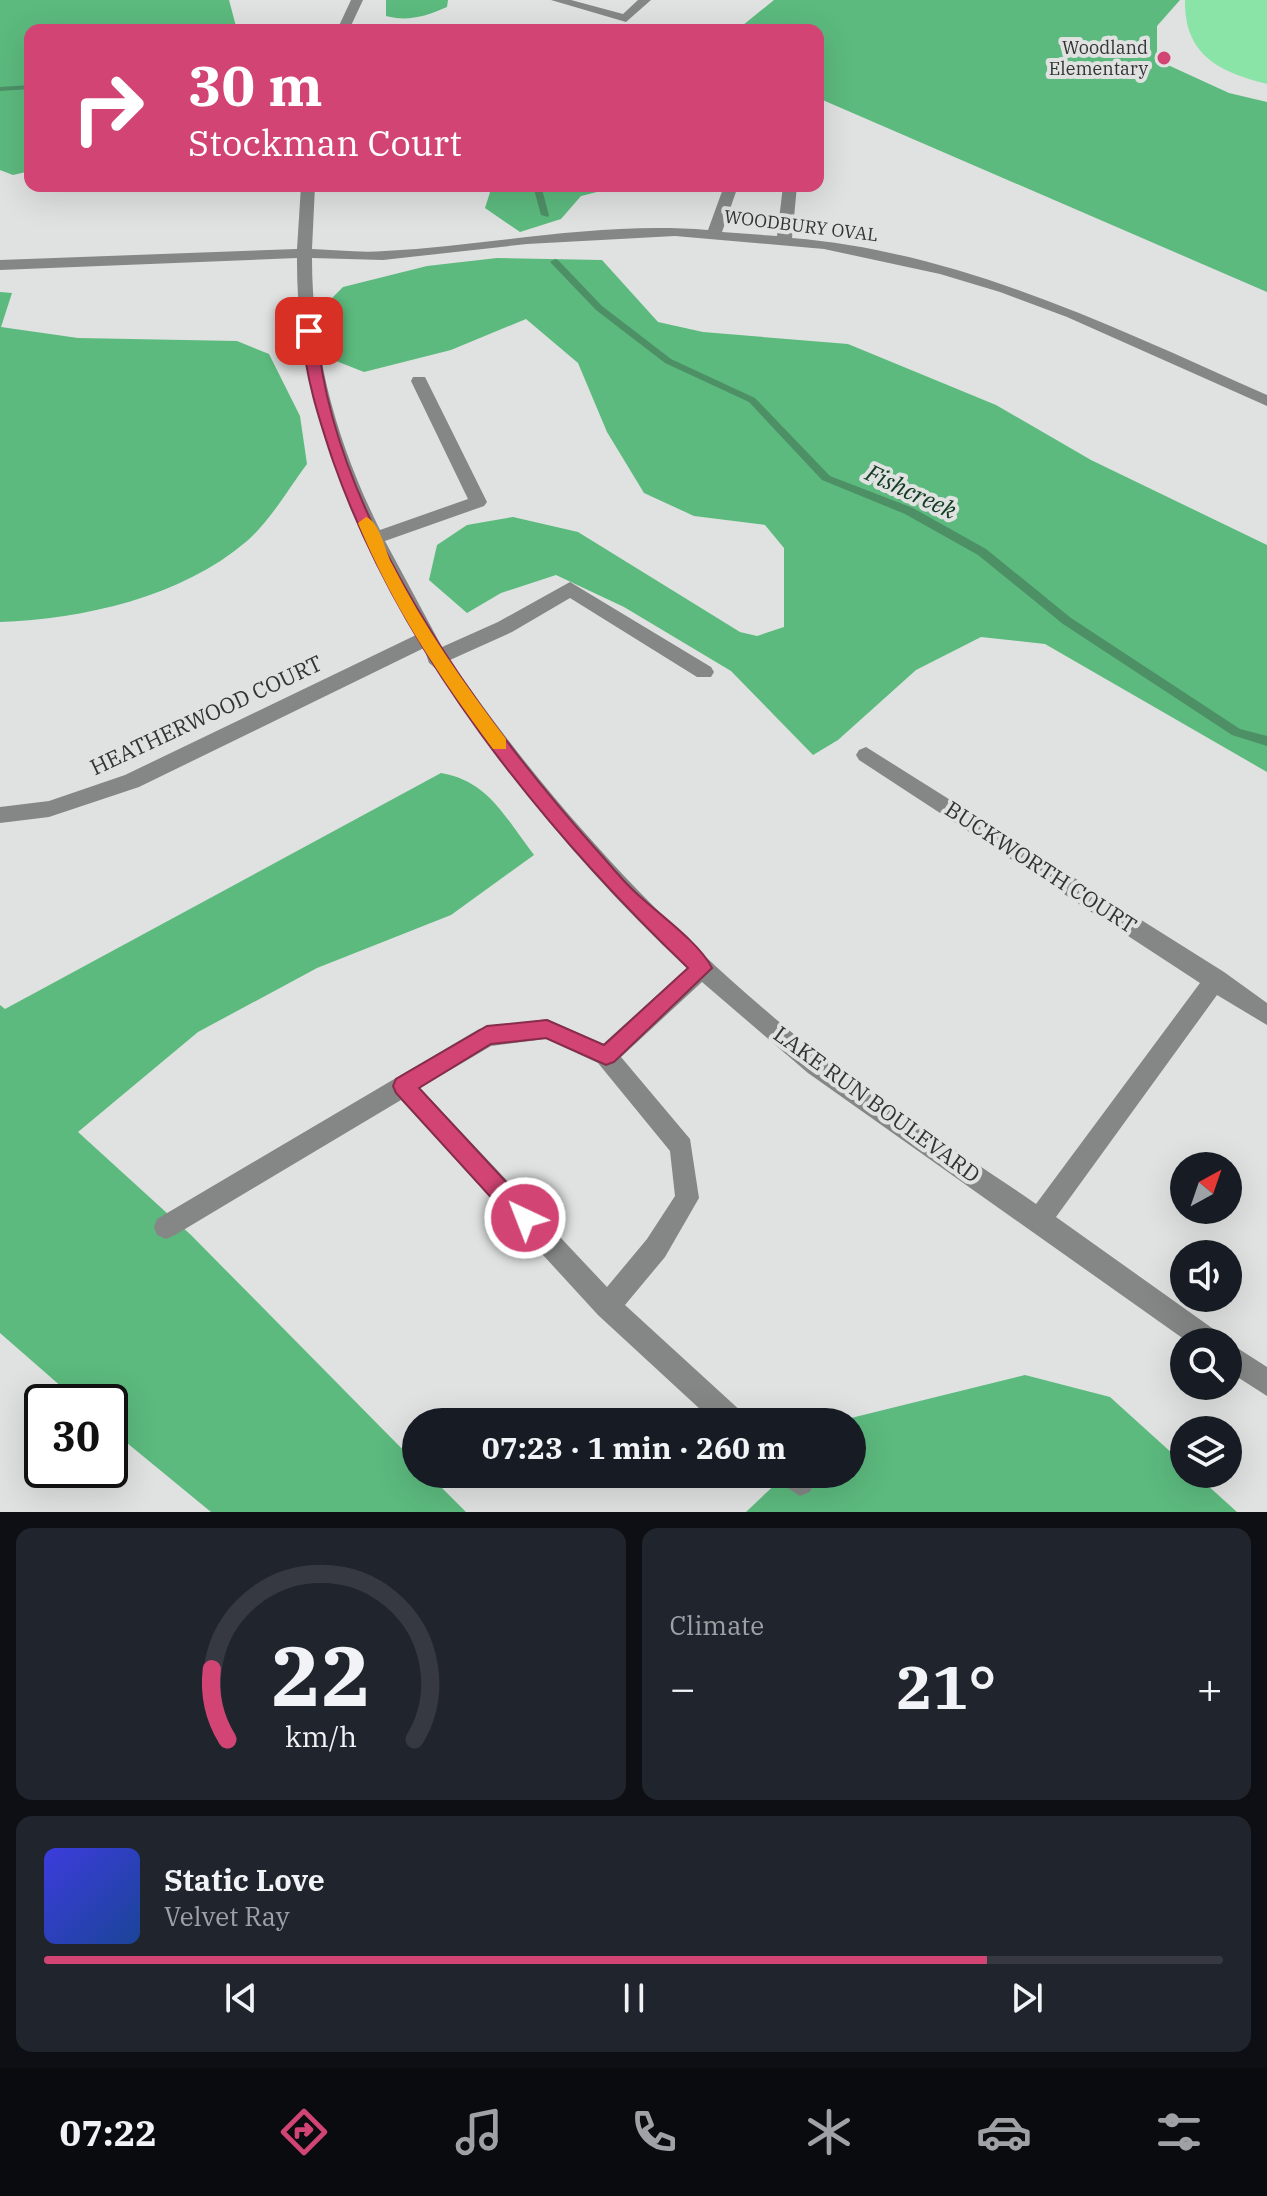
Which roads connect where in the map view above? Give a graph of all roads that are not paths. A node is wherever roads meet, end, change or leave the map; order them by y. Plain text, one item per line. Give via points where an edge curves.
1 (357, 0) edge
2 (557, 0) edge
3 (645, 0) edge
4 (346, 24) edge
5 (308, 192) edge
6 (729, 192) edge
7 (789, 192) edge
8 (714, 235) junction
9 (784, 241) junction
10 (303, 253) junction
11 (0, 265) edge
12 (419, 381) dead end
13 (1267, 401) edge
14 (373, 539) junction
15 (425, 639) junction
16 (436, 658) junction
17 (704, 672) dead end
18 (866, 755) dead end
19 (0, 815) edge
20 (702, 968) junction
21 (1216, 979) junction
22 (1267, 1015) edge
23 (606, 1056) junction
24 (403, 1086) junction
25 (1039, 1220) junction
26 (166, 1227) dead end
27 (607, 1306) junction
28 (1190, 1328) edge
29 (1242, 1365) edge
30 (1267, 1383) edge
31 (719, 1408) edge

1 - 4 street
2 - 3 street via 626,18
5 - 10 street, LAKE RUN BOULEVARD
6 - 8 street
7 - 9 street
8 - 9 street, WOODBURY OVAL
8 - 10 street, WOODBURY OVAL via 608,235 383,256
9 - 13 street, WOODBURY OVAL via 877,255 1005,289
10 - 11 street
10 - 14 street, LAKE RUN BOULEVARD via 311,358 327,421
12 - 14 street via 478,502
14 - 15 street, LAKE RUN BOULEVARD
15 - 16 street, LAKE RUN BOULEVARD
15 - 19 street, HEATHERWOOD COURT via 132,781 49,809
16 - 17 street via 505,627 570,589
16 - 20 street, LAKE RUN BOULEVARD via 574,837 626,896
18 - 21 street, BUCKWORTH COURT
20 - 23 street
20 - 25 street, LAKE RUN BOULEVARD via 801,1054
21 - 22 street, BUCKWORTH COURT
21 - 25 street
23 - 24 street via 547,1029 487,1036
23 - 27 street via 682,1147 687,1198 656,1248
24 - 26 street
24 - 27 street
25 - 28 street, LAKE RUN BOULEVARD
27 - 31 street
29 - 30 street

